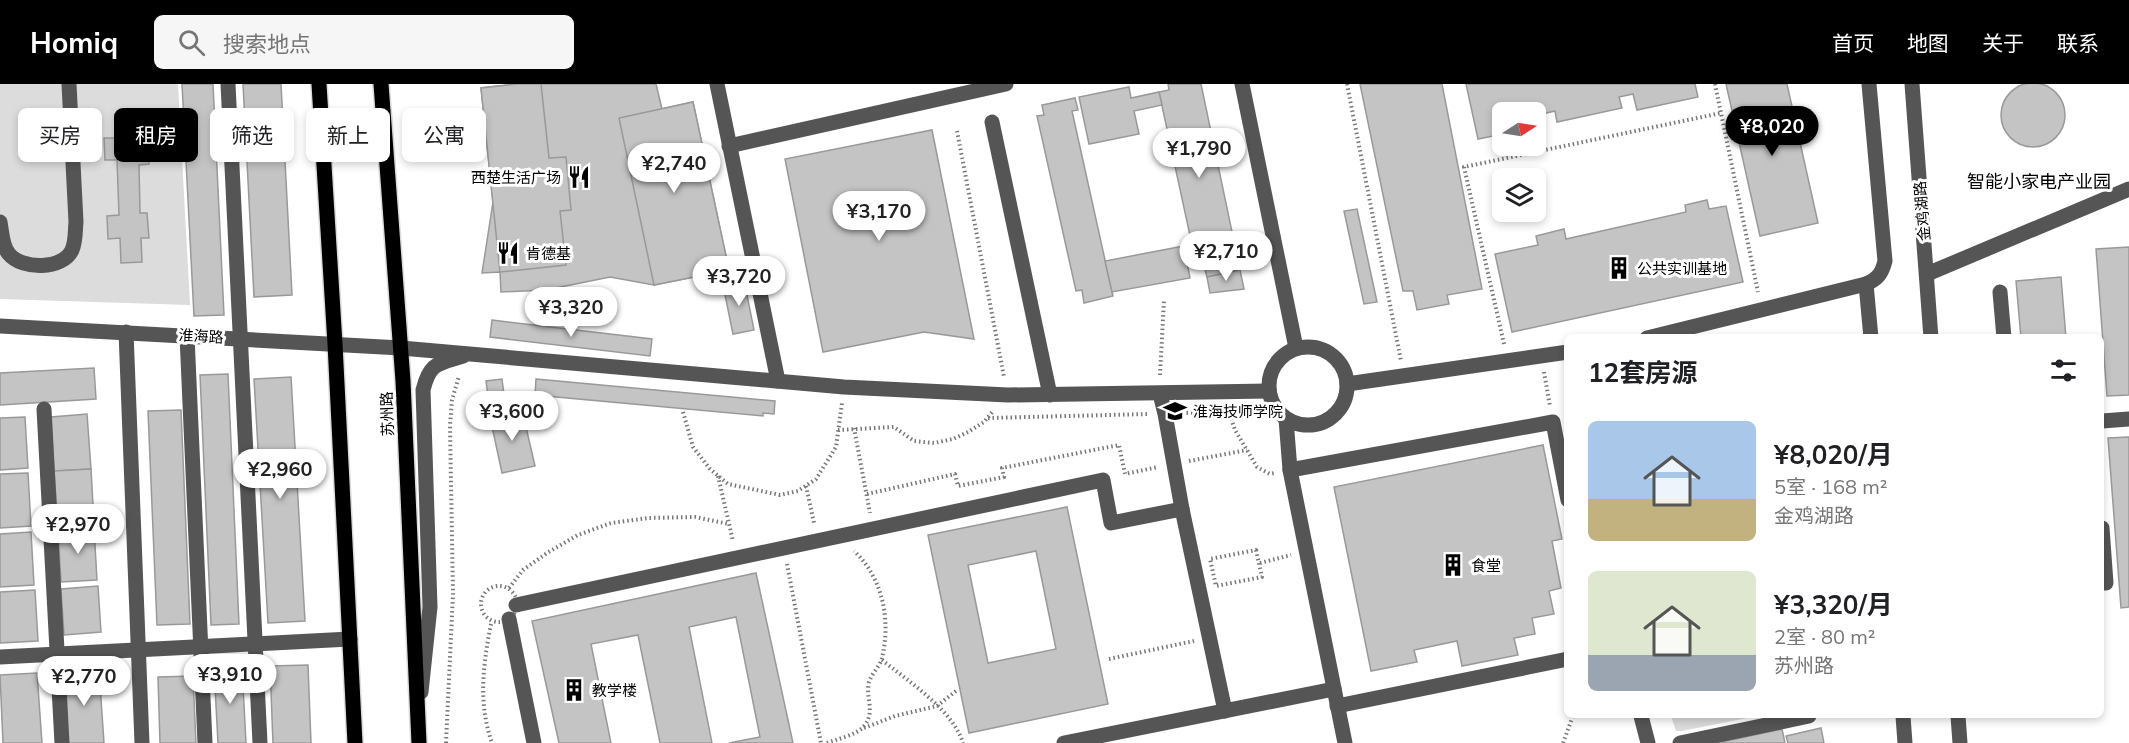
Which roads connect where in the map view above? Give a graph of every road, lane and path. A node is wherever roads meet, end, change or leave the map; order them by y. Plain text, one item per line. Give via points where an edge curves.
1 (69, 84) edge
2 (228, 84) edge
3 (319, 84) edge
4 (381, 84) edge
5 (717, 84) edge
6 (1006, 84) edge
7 (1242, 84) edge
8 (1347, 84) edge
9 (1715, 84) edge
10 (1869, 84) edge
11 (1912, 84) edge
12 (951, 90) edge
13 (1721, 113) junction
14 (992, 122) dead end
15 (957, 131) dead end
16 (729, 146) junction
17 (2129, 189) edge
18 (0, 222) edge
19 (1927, 274) junction
20 (1866, 284) junction
21 (2000, 291) dead end
22 (1164, 300) dead end
23 (1762, 311) junction
24 (0, 326) edge
25 (126, 332) junction
26 (1664, 334) edge
27 (1871, 334) edge
28 (1931, 334) edge
29 (2004, 334) edge
30 (186, 336) junction
31 (240, 339) junction
32 (335, 344) junction
33 (401, 348) junction
34 (1296, 348) junction
35 (1564, 353) edge
36 (470, 354) junction
37 (1540, 357) junction
38 (1508, 362) junction
39 (1404, 376) junction
40 (778, 381) junction
41 (1347, 384) junction
42 (843, 387) junction
43 (1269, 391) junction
44 (1160, 394) junction
45 (1008, 395) junction
46 (1050, 395) junction
47 (44, 409) dead end
48 (683, 412) dead end
49 (1286, 419) junction
50 (2129, 419) edge
51 (2104, 421) edge
52 (1553, 422) junction
53 (854, 428) junction
54 (838, 430) junction
55 (1247, 450) dead end
56 (1174, 464) junction
57 (1290, 470) junction
58 (717, 475) junction
59 (1564, 479) edge
60 (806, 486) junction
61 (867, 494) junction
62 (1182, 509) junction
63 (729, 524) junction
64 (874, 529) junction
65 (838, 537) junction
66 (818, 541) junction
67 (784, 548) junction
68 (1306, 552) junction
69 (2104, 556) edge
70 (737, 558) junction
71 (1260, 563) junction
72 (2104, 583) edge
73 (508, 589) dead end
74 (492, 621) dead end
75 (1209, 638) junction
76 (350, 639) junction
77 (255, 644) junction
78 (201, 647) junction
79 (138, 650) junction
80 (57, 654) junction
81 (0, 657) edge
82 (1109, 659) dead end
83 (882, 660) junction
84 (1564, 660) edge
85 (1334, 689) junction
86 (956, 691) dead end
87 (937, 706) junction
88 (1337, 706) junction
89 (1224, 711) junction
90 (1572, 718) edge
91 (1642, 718) edge
92 (1799, 718) edge
93 (1903, 718) edge
94 (1958, 718) edge
95 (418, 725) junction
96 (863, 729) junction
97 (1128, 737) edge
98 (62, 743) edge
99 (142, 743) edge
100 (205, 743) edge
101 (260, 743) edge
102 (355, 743) edge
103 (419, 743) edge
104 (446, 743) edge
105 (492, 743) edge
106 (534, 743) edge
107 (821, 743) edge
108 (827, 743) edge
109 (963, 743) edge
110 (1065, 743) edge
111 (1345, 743) edge
112 (1563, 743) edge
113 (1648, 743) edge
114 (1680, 743) edge
115 (1905, 743) edge
116 (1960, 743) edge

1 - 18 street via 76,222 72,252 53,263 18,261 4,245
2 - 31 street
3 - 32 main road
4 - 33 main road, 苏州路
5 - 16 street
6 - 12 street
7 - 34 street
8 - 39 path
9 - 13 path
10 - 20 street via 1885,261 1875,281
11 - 19 street, 金鸡湖路
12 - 16 street
13 - 23 path
13 - 38 path via 1464,167
14 - 46 street
15 - 45 path
16 - 40 street
17 - 19 street
19 - 28 street, 金鸡湖路
20 - 23 street
20 - 27 street
21 - 29 street
22 - 44 path
23 - 26 street
24 - 25 street, 淮海路
25 - 30 street, 淮海路
25 - 79 street
30 - 31 street, 淮海路
30 - 78 street
31 - 32 street, 淮海路
31 - 77 street
32 - 33 street, 淮海路
32 - 76 main road
33 - 36 street, 淮海路
33 - 95 main road, 苏州路
34 - 41 street via 1320,348 1330,354 1339,362
34 - 43 street via 1272,369
35 - 37 street
36 - 40 street, 淮海路
36 - 95 street via 436,365 427,374 423,390 430,607
36 - 104 path via 456,380 450,426 453,594
37 - 38 street
37 - 52 path
38 - 39 street
39 - 41 street
40 - 42 street, 淮海路
41 - 49 street via 1341,407 1327,420 1309,426
42 - 45 street, 淮海路
42 - 54 path
43 - 44 street, 淮海路
43 - 49 street via 1277,411
44 - 46 street, 淮海路
44 - 56 street
45 - 46 street, 淮海路
45 - 53 path via 984,422 953,440 914,441 894,427
47 - 80 street
48 - 58 path via 693,447
49 - 57 street
50 - 51 street
52 - 57 street
52 - 59 street
53 - 54 path
53 - 61 path
54 - 60 path via 836,447 816,479
55 - 56 path
56 - 61 path via 1125,474 1119,445 1002,468 1005,477 958,486 955,474
56 - 62 street
57 - 68 street
58 - 60 path via 728,484 780,495
58 - 63 path
60 - 66 path
61 - 64 path
62 - 64 street via 1111,523 1102,480
62 - 75 street
63 - 70 path
63 - 73 path via 695,517 611,523 547,553 523,570
64 - 65 street
65 - 66 street
65 - 83 path via 867,563 881,594 886,623
66 - 67 street
67 - 70 street
67 - 107 path
68 - 71 path
68 - 85 street
69 - 72 street
70 - 106 street via 513,612
71 - 71 path via 1262,577 1216,586 1210,560 1256,550
74 - 105 path via 482,683
75 - 82 path
75 - 89 street
76 - 77 street
76 - 102 main road
77 - 78 street
77 - 101 street
78 - 79 street
78 - 100 street
79 - 80 street
79 - 99 street
80 - 81 street
80 - 98 street
83 - 87 path
83 - 96 path via 869,683 870,717
84 - 88 street
85 - 88 street
85 - 89 street
86 - 87 path
87 - 96 path
87 - 109 path via 961,734
88 - 111 street
89 - 97 street
90 - 112 path
91 - 113 street
92 - 114 street
93 - 115 street
94 - 116 street
95 - 103 main road, 苏州路
96 - 108 path
97 - 110 street

